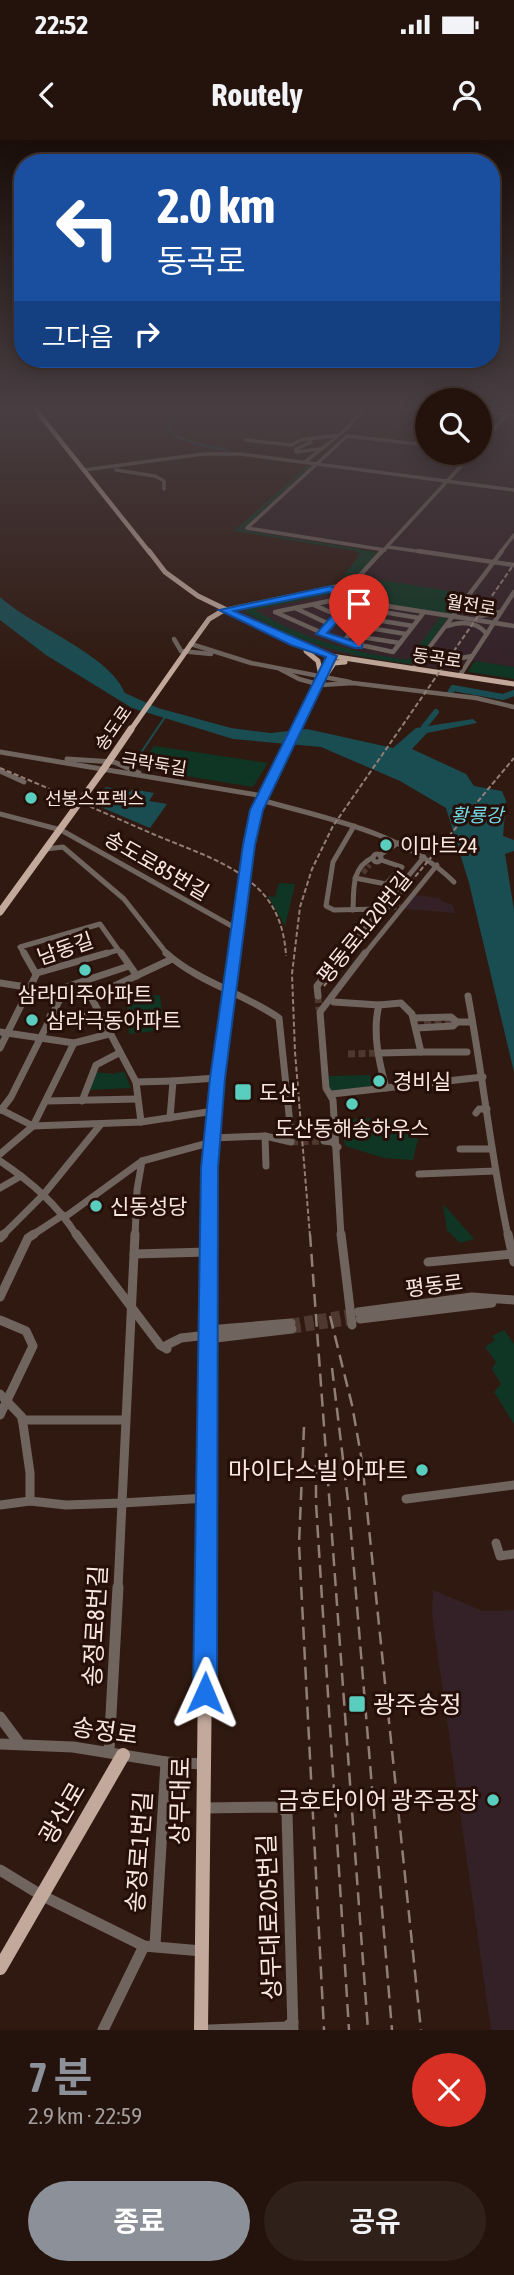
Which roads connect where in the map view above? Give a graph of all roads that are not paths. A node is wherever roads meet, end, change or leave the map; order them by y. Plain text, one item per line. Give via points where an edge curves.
1 (106, 498) edge
2 (279, 498) edge
3 (432, 498) edge
4 (514, 535) edge
5 (387, 549) junction
6 (499, 553) junction
7 (492, 562) junction
8 (514, 565) edge
9 (485, 572) junction
10 (331, 589) junction
11 (514, 592) edge
12 (198, 596) junction
13 (344, 598) junction
14 (352, 600) junction
15 (313, 604) junction
16 (375, 604) junction
17 (461, 606) junction
18 (295, 608) junction
19 (224, 610) junction
20 (371, 610) junction
21 (424, 612) junction
22 (501, 612) junction
23 (339, 615) junction
24 (453, 616) junction
25 (419, 618) junction
26 (209, 619) junction
27 (494, 622) junction
28 (329, 624) junction
29 (357, 626) dead end
30 (413, 626) junction
31 (514, 626) edge
32 (444, 627) junction
33 (321, 634) junction
34 (406, 634) junction
35 (487, 634) junction
36 (174, 639) dead end
37 (342, 642) junction
38 (295, 643) junction
39 (400, 643) junction
40 (191, 644) junction
41 (430, 648) junction
42 (220, 655) junction
43 (331, 656) junction
44 (472, 656) junction
45 (316, 659) junction
46 (357, 662) junction
47 (280, 669) junction
48 (413, 669) junction
49 (321, 676) junction
50 (460, 676) junction
51 (352, 682) junction
52 (514, 684) edge
53 (514, 707) edge
54 (0, 752) edge
55 (54, 760) junction
56 (103, 770) junction
57 (0, 771) edge
58 (143, 775) junction
59 (24, 782) dead end
60 (262, 797) junction
61 (0, 814) edge
62 (354, 826) junction
63 (61, 830) junction
64 (398, 843) junction
65 (46, 849) junction
66 (424, 858) junction
67 (375, 860) junction
68 (437, 865) junction
69 (355, 878) junction
70 (454, 882) dead end
71 (383, 908) junction
72 (354, 910) junction
73 (0, 912) edge
74 (237, 929) junction
75 (118, 950) junction
76 (172, 959) junction
77 (129, 966) junction
78 (36, 974) junction
79 (137, 976) junction
80 (0, 984) edge
81 (32, 988) junction
82 (230, 988) junction
83 (62, 992) junction
84 (318, 996) tunnel mouth
85 (468, 996) dead end
86 (91, 997) junction
87 (334, 1002) dead end
88 (379, 1005) junction
89 (99, 1013) junction
90 (50, 1016) junction
91 (414, 1017) junction
92 (457, 1022) junction
93 (472, 1022) junction
94 (416, 1028) junction
95 (4, 1032) edge
96 (109, 1034) junction
97 (39, 1038) junction
98 (74, 1043) junction
99 (0, 1048) edge
100 (421, 1052) junction
101 (467, 1052) dead end
102 (119, 1053) junction
103 (381, 1053) junction
104 (483, 1077) junction
105 (218, 1078) junction
106 (173, 1081) junction
107 (136, 1083) junction
108 (386, 1088) junction
109 (332, 1094) junction
110 (137, 1099) junction
111 (47, 1101) junction
112 (82, 1101) junction
113 (0, 1109) edge
114 (487, 1109) junction
115 (214, 1111) junction
116 (475, 1113) dead end
117 (170, 1118) junction
118 (141, 1122) junction
119 (100, 1124) junction
120 (33, 1126) junction
121 (265, 1136) junction
122 (212, 1140) junction
123 (324, 1141) tunnel mouth
124 (338, 1148) junction
125 (460, 1149) dead end
126 (492, 1149) junction
127 (0, 1154) edge
128 (0, 1161) edge
129 (142, 1161) junction
130 (266, 1166) dead end
131 (495, 1171) junction
132 (419, 1174) dead end
133 (20, 1176) junction
134 (0, 1188) edge
135 (44, 1194) junction
136 (64, 1216) junction
137 (0, 1238) edge
138 (209, 1252) junction
139 (134, 1254) junction
140 (513, 1258) edge
141 (431, 1259) dead end
142 (0, 1297) edge
143 (514, 1299) edge
144 (131, 1310) junction
145 (0, 1320) edge
146 (352, 1325) dead end
147 (292, 1326) tunnel mouth
148 (208, 1335) junction
149 (3, 1398) edge
150 (0, 1415) edge
151 (22, 1420) junction
152 (124, 1420) junction
153 (514, 1485) edge
154 (207, 1497) junction
155 (406, 1499) dead end
156 (30, 1501) junction
157 (122, 1503) junction
158 (0, 1505) edge
159 (496, 1543) dead end
160 (514, 1554) edge
161 (0, 1717) edge
162 (0, 1744) edge
163 (20, 1744) junction
164 (116, 1753) junction
165 (166, 1762) junction
166 (203, 1764) junction
167 (202, 1808) junction
168 (0, 1870) edge
169 (41, 1895) junction
170 (149, 1945) junction
171 (202, 1951) junction
172 (0, 1968) edge
173 (293, 2026) edge
174 (257, 2028) edge
175 (103, 2030) edge
176 (201, 2030) edge
177 (209, 2030) edge

1 - 12 main road, 동곡로 via 168,575
2 - 5 street via 248,529
3 - 5 street
4 - 6 street
5 - 7 street
5 - 10 street via 359,579
6 - 7 street
6 - 8 street
7 - 8 street
7 - 9 street
8 - 9 street
9 - 17 street
10 - 13 street, 월전로
10 - 19 street
11 - 22 street
12 - 19 main road, 동곡로
12 - 26 main road via 208,604
13 - 14 street, 월전로
13 - 15 street, 월전로
14 - 16 street, 월전로
14 - 23 street
15 - 18 street, 월전로
15 - 23 street
16 - 20 street
16 - 21 street, 월전로
17 - 22 street via 475,615
17 - 24 street
18 - 28 street
18 - 33 street via 275,612
19 - 26 main road, 송도로
19 - 38 main road, 동곡로
20 - 25 street
20 - 30 street via 364,618
21 - 24 street, 월전로
21 - 25 street, 월전로
22 - 27 street
23 - 28 street
24 - 27 street, 월전로
24 - 32 street
25 - 30 street, 월전로
26 - 40 main road, 송도로
27 - 31 street, 월전로
27 - 35 street
28 - 33 street
29 - 34 street
30 - 34 street, 월전로
32 - 35 street via 466,623 482,627
32 - 41 street
33 - 37 street
34 - 39 street, 월전로
35 - 44 street
36 - 42 street via 181,651
37 - 39 street via 349,635
37 - 39 street via 394,652
38 - 43 main road, 동곡로
38 - 45 main road
40 - 42 street
40 - 56 main road, 송도로, bridge
41 - 44 street via 444,660
41 - 48 street
42 - 47 street
43 - 45 main road
43 - 46 main road, 동곡로
43 - 49 main road, 상무대로
44 - 50 street
45 - 49 main road
46 - 48 main road, 동곡로
46 - 49 main road via 334,663
47 - 49 street
47 - 51 street via 321,685
48 - 50 main road, 동곡로
49 - 51 street
49 - 60 main road, 상무대로, bridge
50 - 52 main road, 동곡로
51 - 53 street
54 - 55 street, 극락둑길
55 - 56 street, 극락둑길
55 - 58 street via 113,761
56 - 58 street, 극락둑길
56 - 63 main road, 송도로
57 - 59 street
58 - 60 street, 극락둑길
60 - 62 street, 극락둑길
60 - 74 main road, 상무대로 via 250,841
61 - 63 street
62 - 64 street, 극락둑길
62 - 72 street via 333,862 326,904 331,909
63 - 65 main road, 송도로
63 - 74 street, 송도로85번길
64 - 66 street, 극락둑길
64 - 67 street
65 - 73 main road, 송도로
65 - 76 street via 63,847 99,875 130,905 150,937
66 - 68 street, 극락둑길
66 - 71 street
67 - 69 street via 366,860
67 - 69 street via 402,867 386,884
68 - 70 street, 극락둑길
68 - 109 street, 평동로1120번길 via 319,1011 326,1088
69 - 72 street
71 - 72 street
71 - 84 street via 317,986
74 - 82 main road, 상무대로
75 - 77 street
75 - 78 street, 남동길
75 - 78 street via 100,924 20,947
76 - 79 street
76 - 82 street
77 - 79 street
77 - 83 street
78 - 81 street, 남동길
79 - 86 street
80 - 81 street, 남동길
81 - 83 street, 남동길
81 - 95 street
82 - 105 main road, 상무대로
82 - 121 street via 280,1020 289,1141
83 - 86 street, 남동길
83 - 90 street
85 - 93 street
86 - 89 street
87 - 88 street
88 - 91 street via 401,1003 412,1009
88 - 103 street via 376,1020
89 - 90 street via 73,1019
89 - 96 street
90 - 97 street
91 - 92 street via 451,1017
91 - 94 street
92 - 93 street
92 - 94 street
93 - 104 street
94 - 100 street
95 - 97 street
95 - 99 street
96 - 98 street
96 - 102 street
97 - 98 street
97 - 113 street via 11,1097
98 - 111 street
100 - 101 street
100 - 103 street
102 - 107 street
102 - 112 street via 96,1065
103 - 108 street
104 - 108 street
104 - 114 street
105 - 106 street
105 - 115 main road, 상무대로
106 - 107 street
106 - 117 street
107 - 110 street
108 - 109 street
109 - 124 street, 평동로1120번길
110 - 112 street
110 - 118 street
111 - 112 street
111 - 120 street
113 - 120 street
114 - 116 street
114 - 126 street
115 - 117 street
115 - 122 main road, 상무대로
117 - 118 street
118 - 119 street
119 - 120 street
119 - 135 street
120 - 127 street
121 - 122 street
121 - 130 street
122 - 129 street
122 - 138 main road, 상무대로
123 - 124 street
124 - 146 street, 평동로1120번길 via 336,1173
125 - 126 street
126 - 131 street
128 - 133 street
129 - 136 street
129 - 139 street, 송정로8번길
131 - 132 street
131 - 140 street
133 - 134 street
133 - 135 street
135 - 136 street
135 - 137 street
136 - 142 street via 28,1238
136 - 144 street
138 - 139 street
138 - 148 main road, 상무대로
139 - 144 street, 송정로8번길
140 - 141 street
143 - 143 street, 평동로 via 472,1297 359,1315 454,1306
144 - 148 street via 167,1349 181,1338
144 - 152 street, 송정로8번길
145 - 149 street via 23,1330 32,1350
147 - 148 street
148 - 154 main road, 상무대로
149 - 150 street
149 - 151 street
151 - 152 street
151 - 156 street
152 - 157 street, 송정로8번길
153 - 155 street
154 - 157 street
154 - 166 main road, 상무대로
156 - 157 street
156 - 158 street
157 - 164 street, 송정로8번길
159 - 160 street via 500,1556
161 - 163 street
162 - 163 street, 송정로
163 - 164 street, 송정로
164 - 165 street, 송정로
164 - 169 main road, 광산로
165 - 166 street, 송정로
165 - 170 street, 송정로1번길
166 - 167 main road, 상무대로
167 - 171 main road, 상무대로
167 - 173 street, 상무대로205번길 via 280,1807 287,1813
168 - 169 street
169 - 170 street
169 - 172 main road, 광산로
170 - 171 street
170 - 175 street, 송정로1번길
171 - 176 main road, 상무대로
173 - 174 street
174 - 177 street

